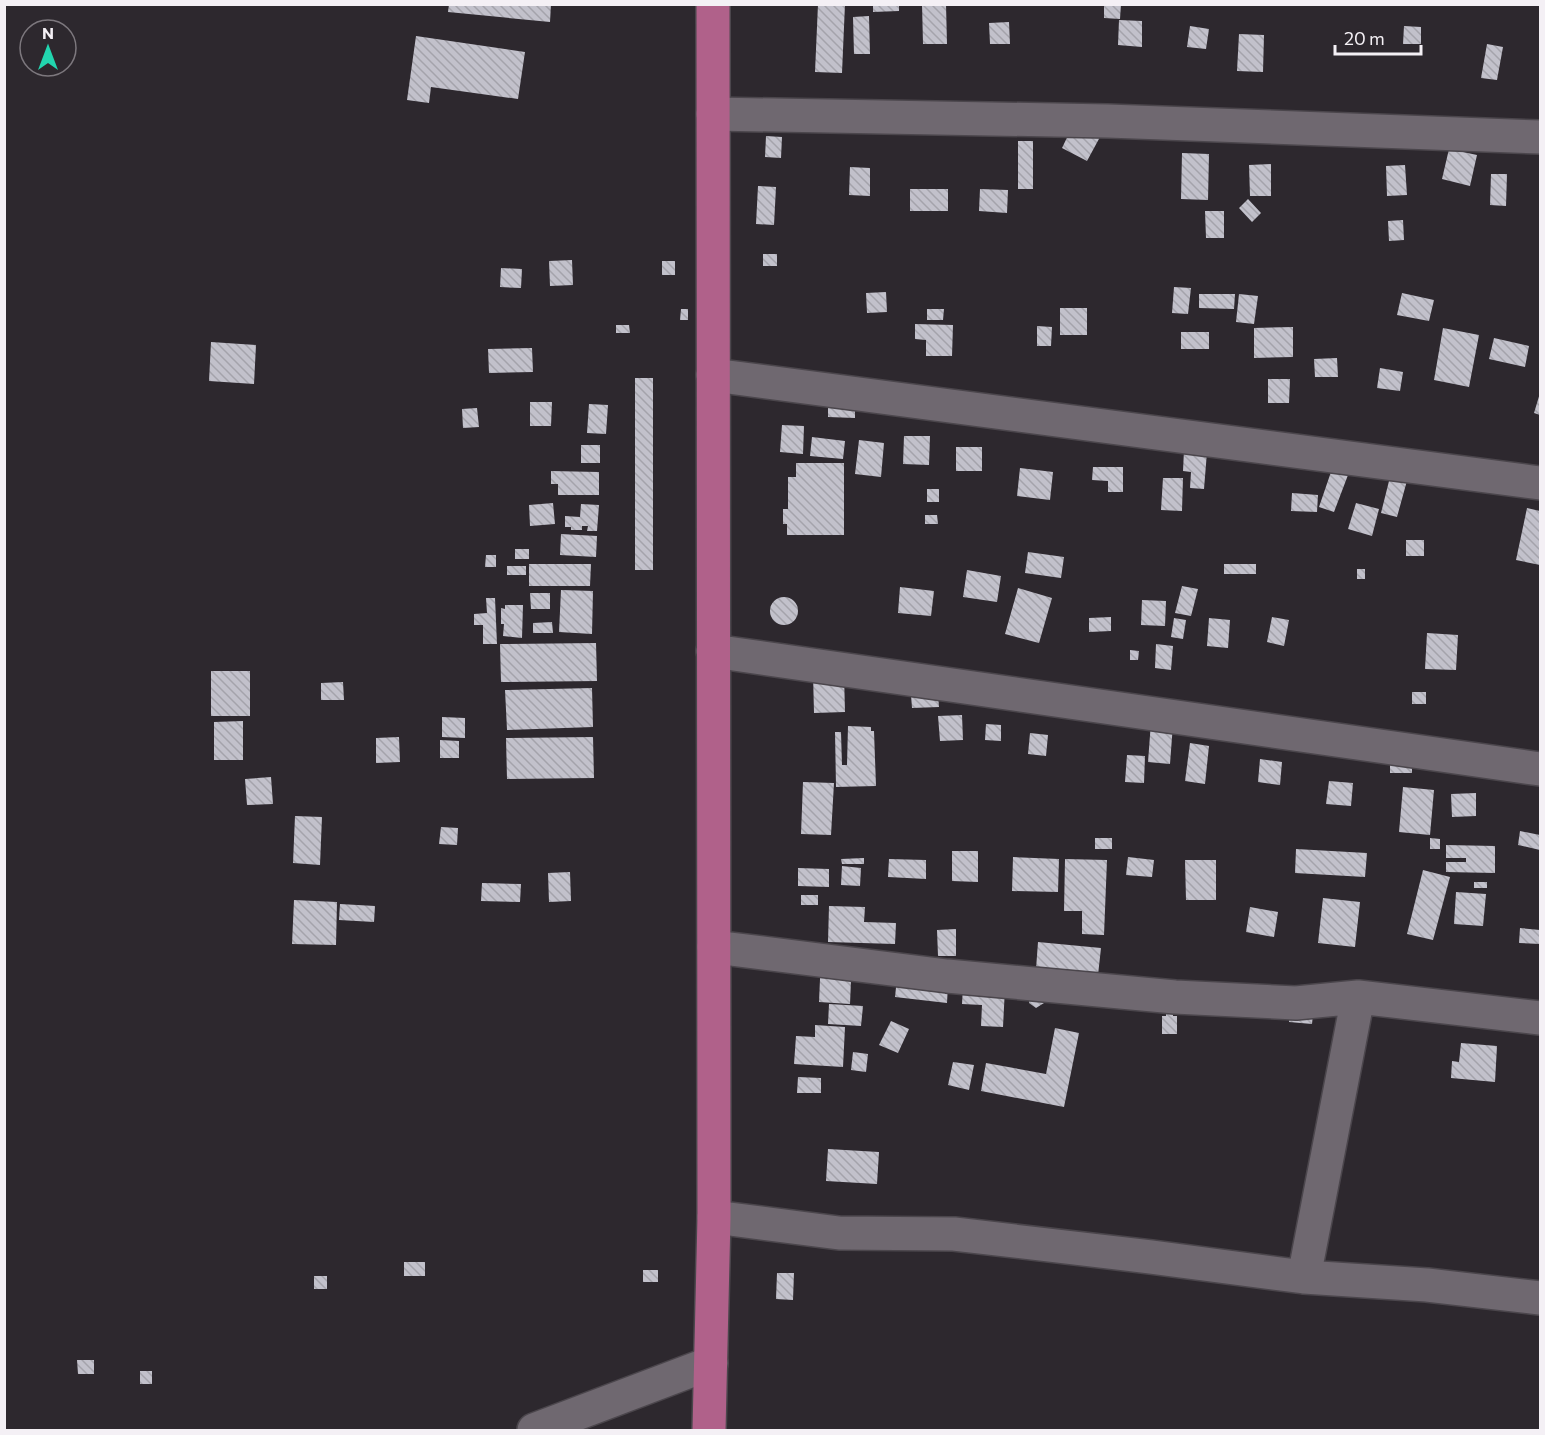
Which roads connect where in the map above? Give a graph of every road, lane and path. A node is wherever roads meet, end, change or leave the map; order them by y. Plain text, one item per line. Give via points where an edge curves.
1 (713, 4) edge
2 (713, 114) junction
3 (1540, 137) edge
4 (713, 375) junction
5 (1540, 483) edge
6 (713, 651) junction
7 (1540, 770) edge
8 (714, 947) junction
9 (1358, 997) junction
10 (1540, 1018) edge
11 (714, 1217) junction
12 (1304, 1277) junction
13 (1540, 1298) edge
14 (711, 1364) junction
15 (534, 1431) edge
16 (709, 1431) edge

1 - 2 main road
2 - 3 street via 1108,121
2 - 4 main road
4 - 5 street
4 - 6 main road
6 - 7 street
6 - 8 main road
8 - 9 street via 946,976 1175,997 1296,1003
8 - 11 main road
9 - 10 street
9 - 12 street
11 - 12 street via 839,1233 954,1234
11 - 14 main road
12 - 13 street
14 - 15 street
14 - 16 main road

